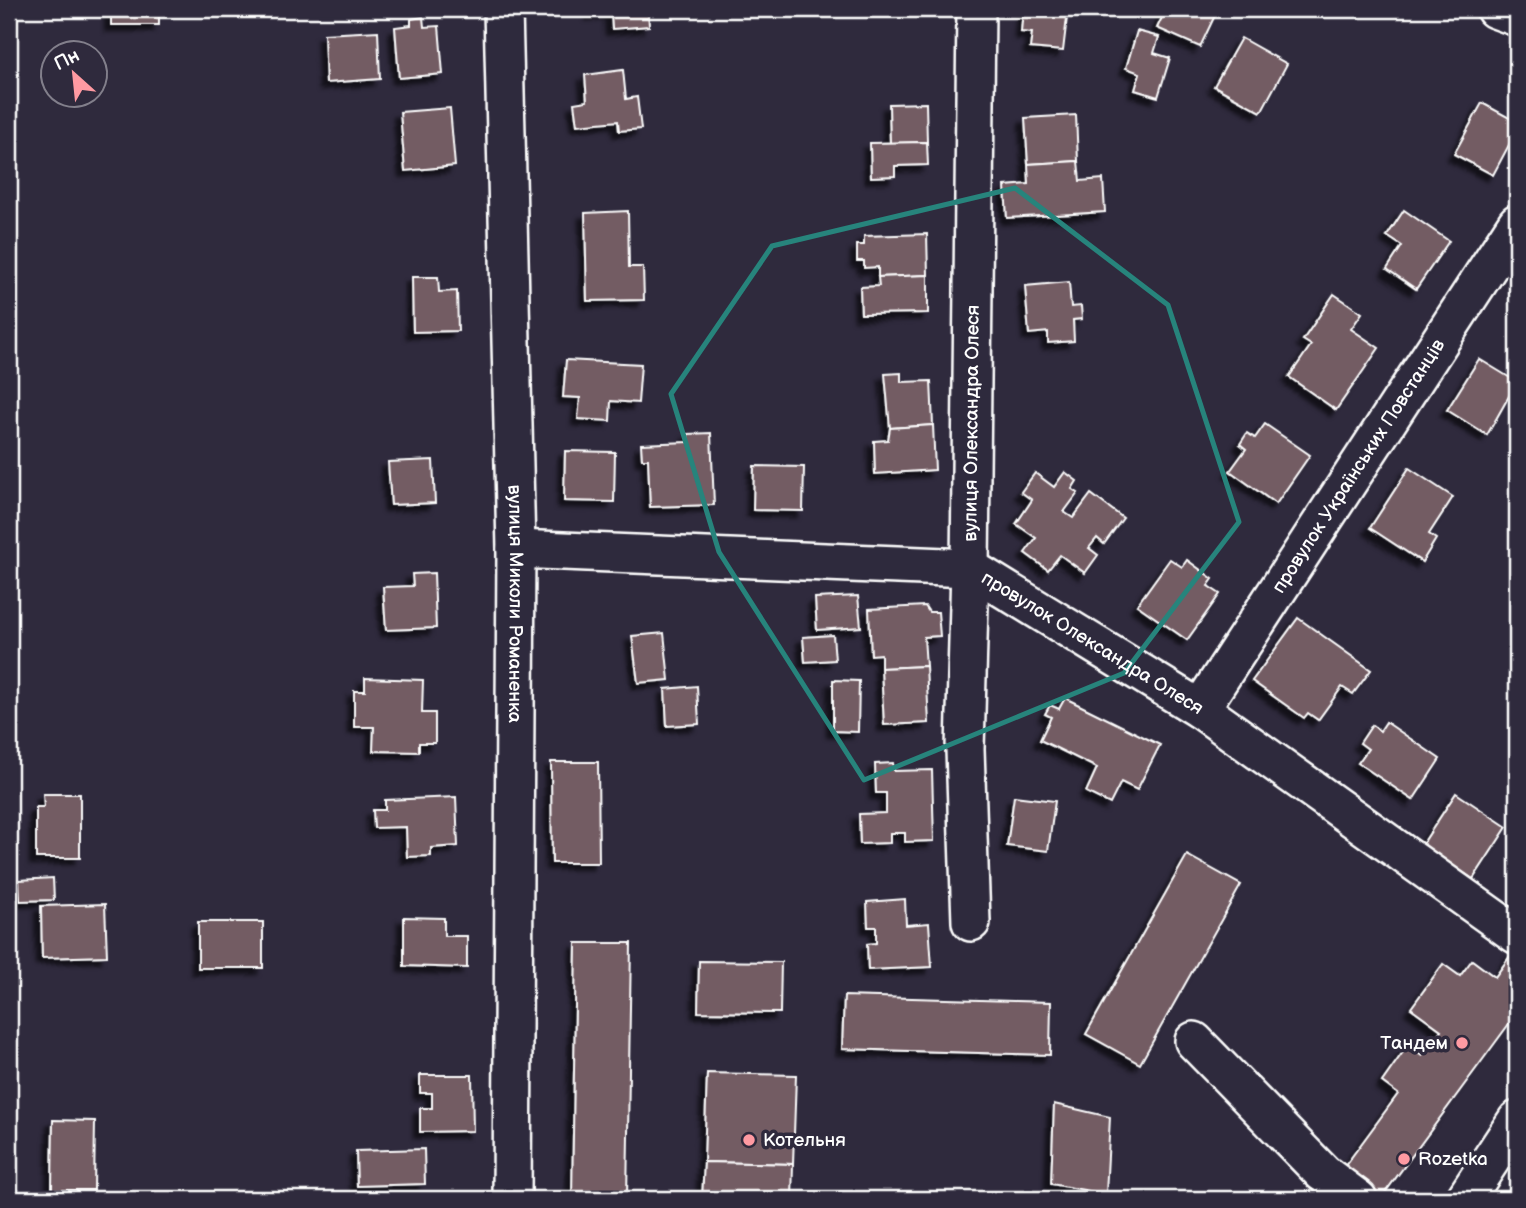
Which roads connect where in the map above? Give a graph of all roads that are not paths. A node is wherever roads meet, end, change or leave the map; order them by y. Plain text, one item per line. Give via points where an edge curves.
1 (503, 9) edge
2 (976, 9) edge
3 (1495, 9) edge
4 (1517, 17) edge
5 (1517, 223) edge
6 (516, 549) junction
7 (970, 568) junction
8 (1200, 709) junction
9 (971, 922) dead end
10 (1517, 935) edge
11 (1194, 1041) dead end
12 (1517, 1120) edge
13 (512, 1199) edge
14 (1358, 1199) edge
15 (1465, 1199) edge

1 - 6 street, вулиця Миколи Романенка
2 - 7 street, вулиця Олександра Олеся
3 - 4 street
5 - 8 street, провулок Українських Повстанців
6 - 7 street, провулок Олександра Олеся
6 - 13 street, вулиця Миколи Романенка
7 - 8 street, провулок Олександра Олеся
7 - 9 street, вулиця Олександра Олеся via 965,749
8 - 10 street, провулок Олександра Олеся
11 - 14 street via 1323,1173
12 - 15 street

